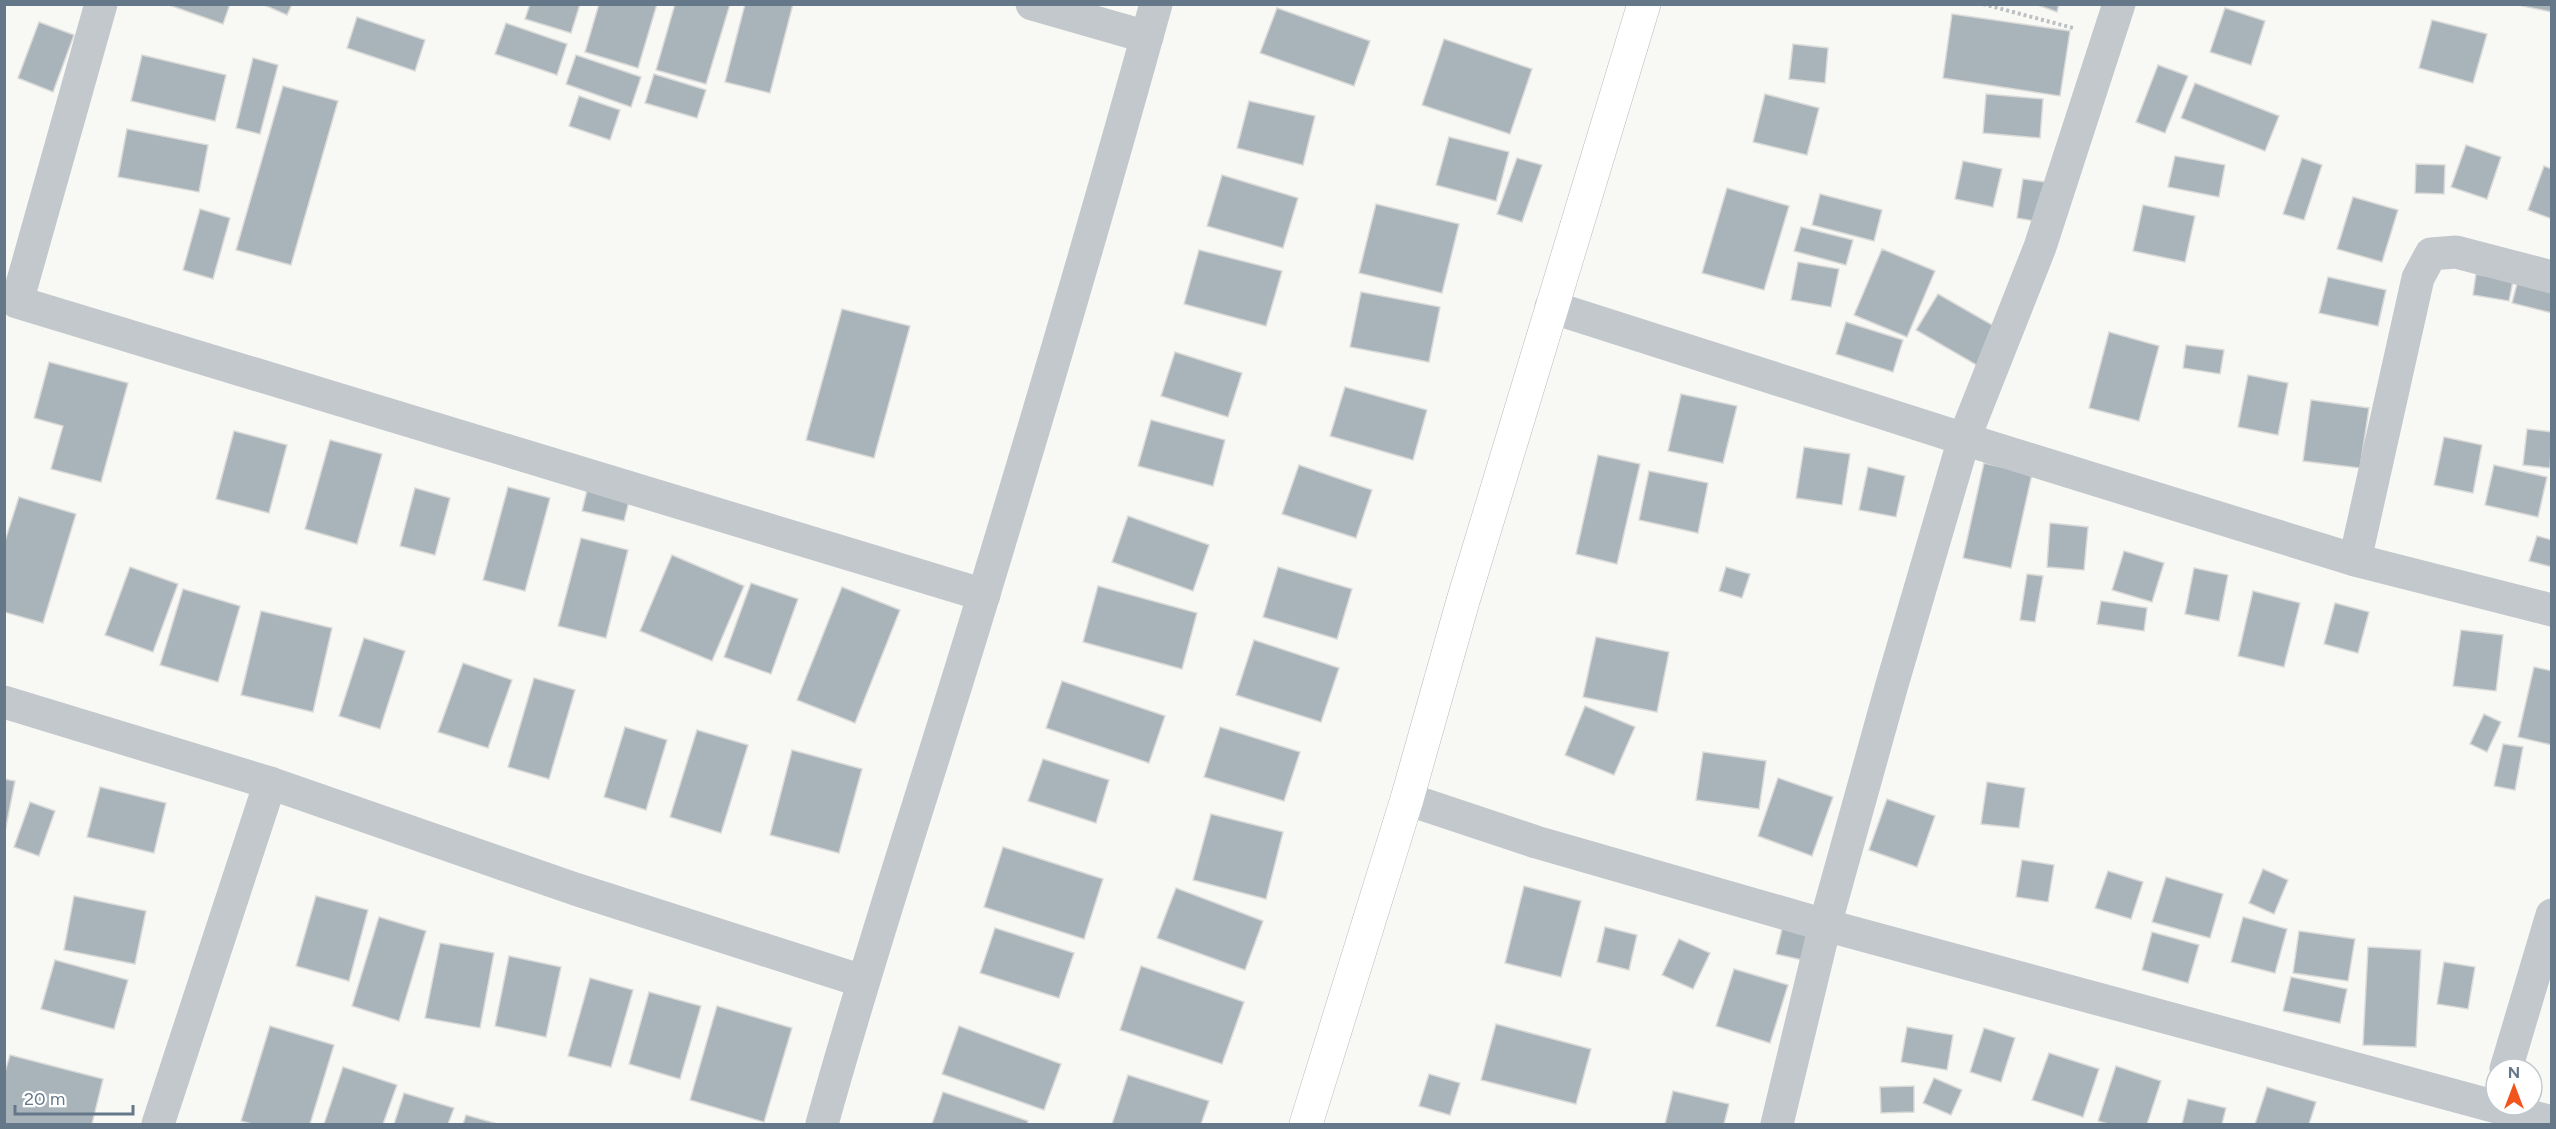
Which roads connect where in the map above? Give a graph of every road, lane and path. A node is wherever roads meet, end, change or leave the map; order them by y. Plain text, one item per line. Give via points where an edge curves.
1 (101, 4) edge
2 (1032, 4) edge
3 (1156, 4) edge
4 (1644, 4) edge
5 (1983, 4) edge
6 (2119, 4) edge
7 (1147, 37) junction
8 (2108, 37) junction
9 (2552, 277) edge
10 (1551, 307) junction
11 (1964, 439) junction
12 (2355, 560) junction
13 (984, 595) junction
14 (2552, 610) edge
15 (4, 702) edge
16 (270, 783) junction
17 (1407, 799) junction
18 (2552, 915) edge
19 (1825, 925) junction
20 (862, 981) junction
21 (2510, 1057) edge
22 (2484, 1101) edge
23 (158, 1125) edge
24 (822, 1125) edge
25 (1306, 1125) edge
26 (1777, 1125) edge

1 - 13 street via 17,302
2 - 7 street
3 - 7 street
4 - 10 street
5 - 8 path
6 - 8 street
7 - 13 street
8 - 11 street via 2040,247
9 - 12 street via 2456,252 2431,254 2418,278
10 - 11 street
10 - 17 street
11 - 12 street
11 - 19 street
12 - 14 street
13 - 20 street
15 - 16 street
16 - 20 street via 575,889
16 - 23 street
17 - 19 street via 1525,839
17 - 25 street
18 - 21 street
19 - 22 street
19 - 26 street
20 - 24 street

